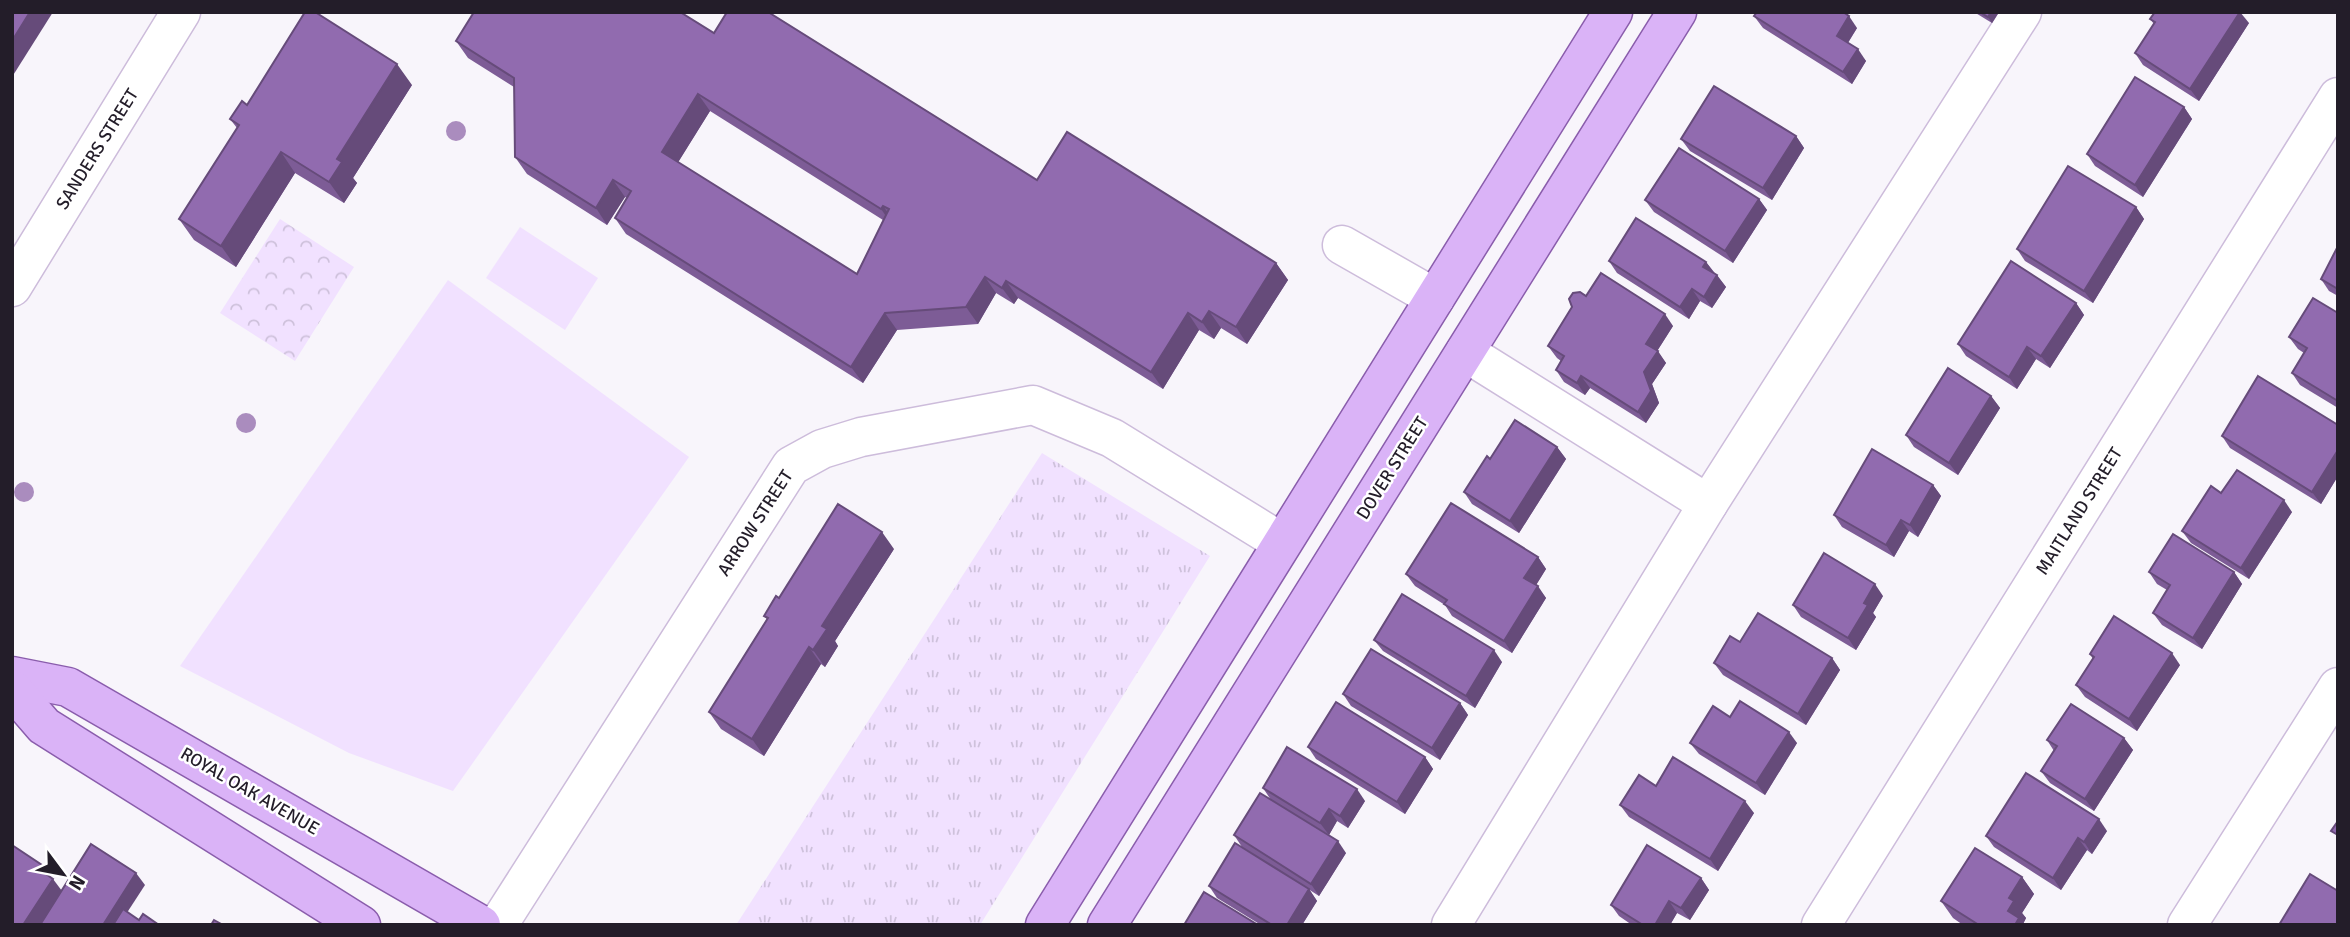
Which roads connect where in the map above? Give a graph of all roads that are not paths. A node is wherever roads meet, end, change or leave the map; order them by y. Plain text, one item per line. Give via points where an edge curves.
1 (181, 12) edge
2 (1613, 12) edge
3 (1677, 12) edge
4 (2022, 12) edge
5 (2338, 97) edge
6 (1342, 245) dead end
7 (12, 286) edge
8 (1435, 298) junction
9 (1465, 352) junction
10 (1708, 504) junction
11 (1281, 542) junction
12 (12, 676) edge
13 (2338, 687) edge
14 (12, 689) edge
15 (361, 925) edge
16 (481, 925) edge
17 (498, 925) edge
18 (1045, 925) edge
19 (1107, 925) edge
20 (1451, 925) edge
21 (1821, 925) edge
22 (2187, 925) edge

1 - 7 street, SANDERS STREET
2 - 8 main road
3 - 9 main road, DOVER STREET
4 - 10 street
5 - 21 street, MAITLAND STREET
6 - 8 street
8 - 11 main road
9 - 10 street
9 - 19 main road, DOVER STREET
10 - 20 street
11 - 17 street, ARROW STREET via 1112,438 1033,405 861,437 821,449 791,466
11 - 18 main road
12 - 16 main road, ROYAL OAK AVENUE via 68,687
13 - 22 street
14 - 15 main road via 44,726

